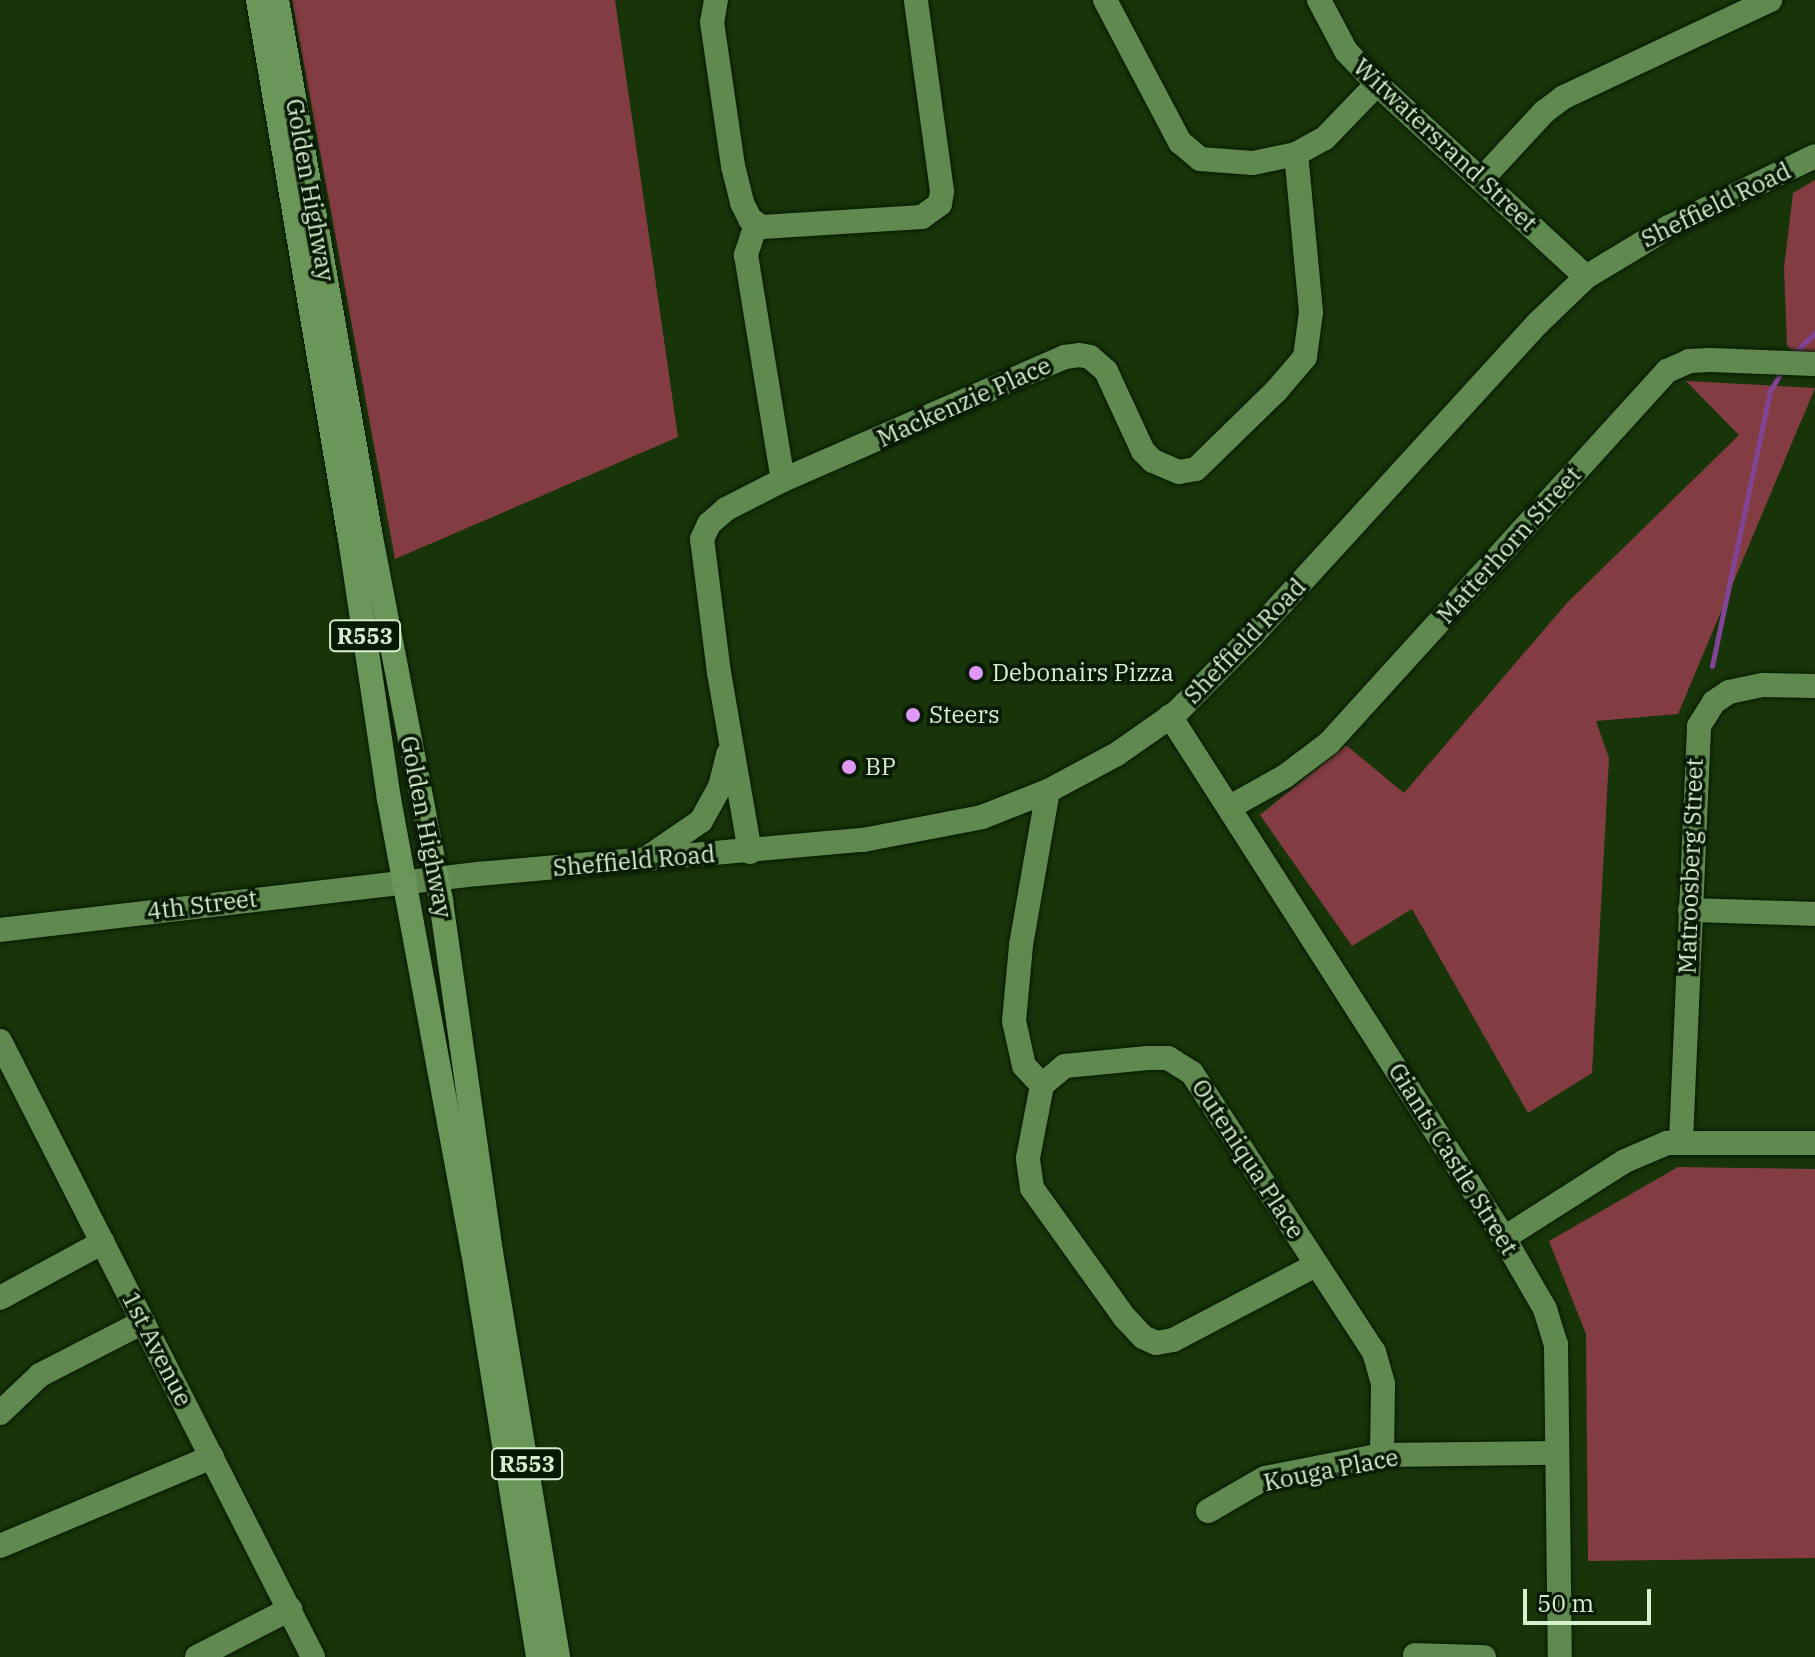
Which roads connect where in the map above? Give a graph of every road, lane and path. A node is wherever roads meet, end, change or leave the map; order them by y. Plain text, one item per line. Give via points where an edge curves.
1 (258, 0) edge
2 (277, 0) edge
3 (716, 0) edge
4 (916, 0) edge
5 (1105, 0) edge
6 (1319, 0) edge
7 (1770, 0) edge
8 (1377, 84) junction
9 (1296, 154) junction
10 (1815, 156) edge
11 (1481, 180) junction
12 (756, 224) junction
13 (1586, 277) junction
14 (1815, 364) edge
15 (783, 480) junction
16 (1815, 686) edge
17 (1170, 716) junction
18 (731, 741) junction
19 (1048, 791) junction
20 (1230, 807) junction
21 (750, 852) junction
22 (645, 860) junction
23 (436, 879) junction
24 (405, 883) junction
25 (1690, 910) junction
26 (1815, 914) edge
27 (0, 930) edge
28 (0, 1041) edge
29 (1042, 1085) junction
30 (1681, 1141) junction
31 (1815, 1143) edge
32 (1504, 1238) junction
33 (103, 1242) junction
34 (1316, 1265) junction
35 (0, 1298) edge
36 (143, 1322) junction
37 (0, 1413) edge
38 (1556, 1453) junction
39 (1382, 1455) junction
40 (212, 1457) junction
41 (1208, 1511) dead end
42 (0, 1546) edge
43 (290, 1609) junction
44 (1415, 1655) edge
45 (197, 1657) edge
46 (313, 1657) edge
47 (538, 1657) edge
48 (558, 1657) edge
49 (1484, 1657) edge
50 (1560, 1657) edge

1 - 24 main road, Golden Highway / R553
2 - 23 main road, Golden Highway / R553
3 - 12 street via 712,22 733,166 742,203
4 - 12 street via 940,204 922,217 885,222
5 - 9 street via 1186,149 1200,159 1233,163
6 - 8 street, Witwatersrand Street via 1346,51
7 - 11 street via 1564,97
8 - 9 street via 1325,138
8 - 11 street, Witwatersrand Street
9 - 15 street, Mackenzie Place via 1311,312 1305,357 1196,469 1179,472 1153,461 1143,451 1106,371 1079,355
10 - 13 street, Sheffield Road via 1657,234
11 - 13 street, Witwatersrand Street
12 - 15 street via 746,255
13 - 17 street, Sheffield Road via 1252,636
14 - 20 street, Matterhorn Street via 1700,360 1667,371 1329,743 1284,777
15 - 18 street, Mackenzie Place via 726,509 702,539
16 - 25 street, Matroosberg Street via 1746,687 1714,702 1704,715 1696,739
17 - 19 street, Sheffield Road via 1117,754
17 - 20 street, Giants Castle Street
18 - 21 street, Mackenzie Place
18 - 22 street via 720,787 701,821
19 - 21 street, Sheffield Road via 950,825
19 - 29 street via 1023,930 1014,1021 1024,1066
20 - 32 street, Giants Castle Street
21 - 22 street, Sheffield Road
22 - 23 street, Sheffield Road
23 - 24 street, Sheffield Road
23 - 48 main road, Golden Highway / R553
24 - 27 street, 4th Street
24 - 47 main road, Golden Highway / R553 via 475,1262
25 - 26 street
25 - 30 street, Matroosberg Street
28 - 33 street, 1st Avenue
29 - 34 street, Outeniqua Place via 1065,1066 1148,1058 1180,1064 1204,1088
29 - 34 street, Outeniqua Place via 1028,1158 1032,1188 1143,1337 1156,1343 1173,1340
30 - 31 street
30 - 32 street via 1625,1161
32 - 38 street, Giants Castle Street via 1545,1309 1556,1344
33 - 35 street
33 - 36 street, 1st Avenue
34 - 39 street, Outeniqua Place via 1374,1352 1383,1384
36 - 37 street via 40,1375
36 - 40 street, 1st Avenue
38 - 39 street, Kouga Place
38 - 50 street, Giants Castle Street
39 - 41 street, Kouga Place via 1265,1478
40 - 42 street
40 - 43 street, 1st Avenue
43 - 45 street
43 - 46 street, 1st Avenue
44 - 49 street

